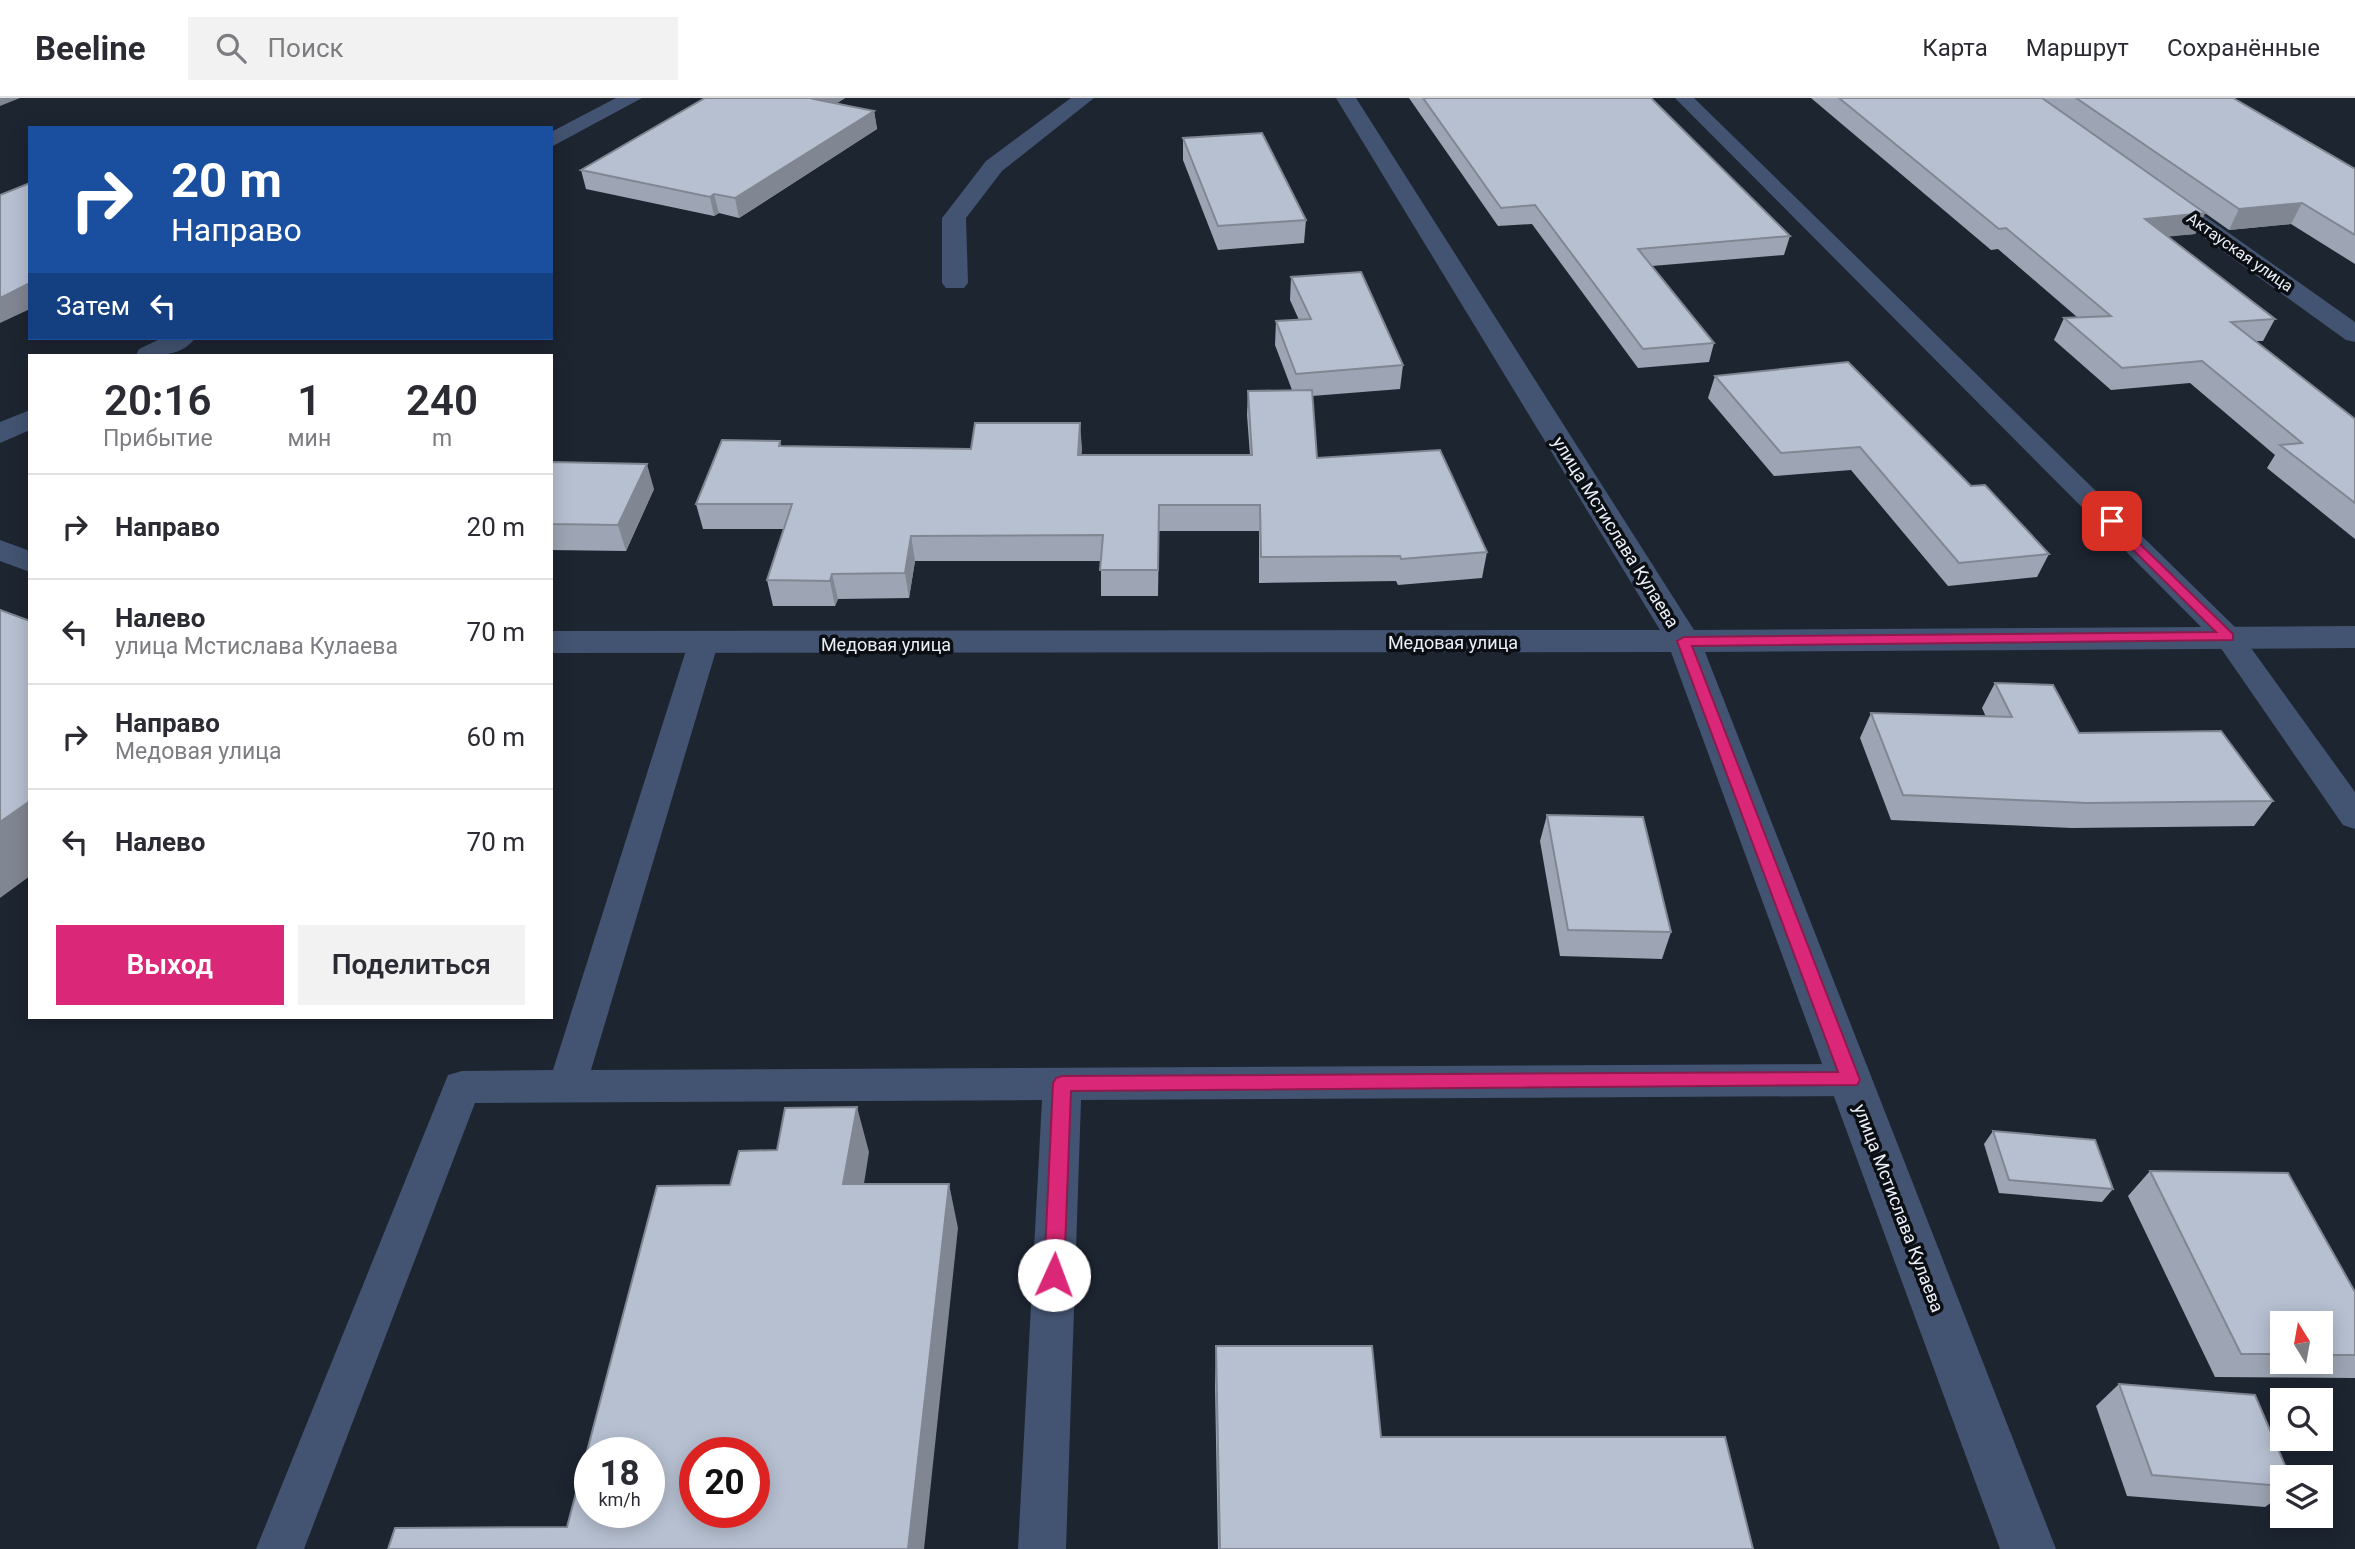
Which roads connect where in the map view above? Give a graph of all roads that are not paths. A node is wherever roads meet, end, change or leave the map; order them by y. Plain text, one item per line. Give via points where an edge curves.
1 (632, 98) edge
2 (1084, 98) edge
3 (1346, 98) edge
4 (1684, 98) edge
5 (553, 140) edge
6 (2133, 177) edge
7 (955, 284) dead end
8 (2355, 334) edge
9 (178, 340) edge
10 (151, 354) edge
11 (28, 419) edge
12 (0, 434) edge
13 (0, 550) edge
14 (28, 561) edge
15 (2228, 637) junction
16 (2355, 637) edge
17 (1684, 641) junction
18 (553, 642) edge
19 (703, 644) junction
20 (2355, 817) edge
21 (1850, 1080) junction
22 (1062, 1083) junction
23 (567, 1086) junction
24 (280, 1549) edge
25 (1042, 1549) edge
26 (2028, 1549) edge

1 - 5 street
2 - 7 street via 994,166 954,218
3 - 17 street, улица Мстислава Кулаева
4 - 15 lane
6 - 8 street, Актауская улица
9 - 10 street
11 - 12 street
13 - 14 street
15 - 16 street, Медовая улица
15 - 17 street, Медовая улица
15 - 20 lane
17 - 19 street, Медовая улица
17 - 21 street, улица Мстислава Кулаева
18 - 19 street, Медовая улица
19 - 23 lane
21 - 22 lane
21 - 26 street, улица Мстислава Кулаева
22 - 23 lane
22 - 25 lane
23 - 24 lane via 463,1087

